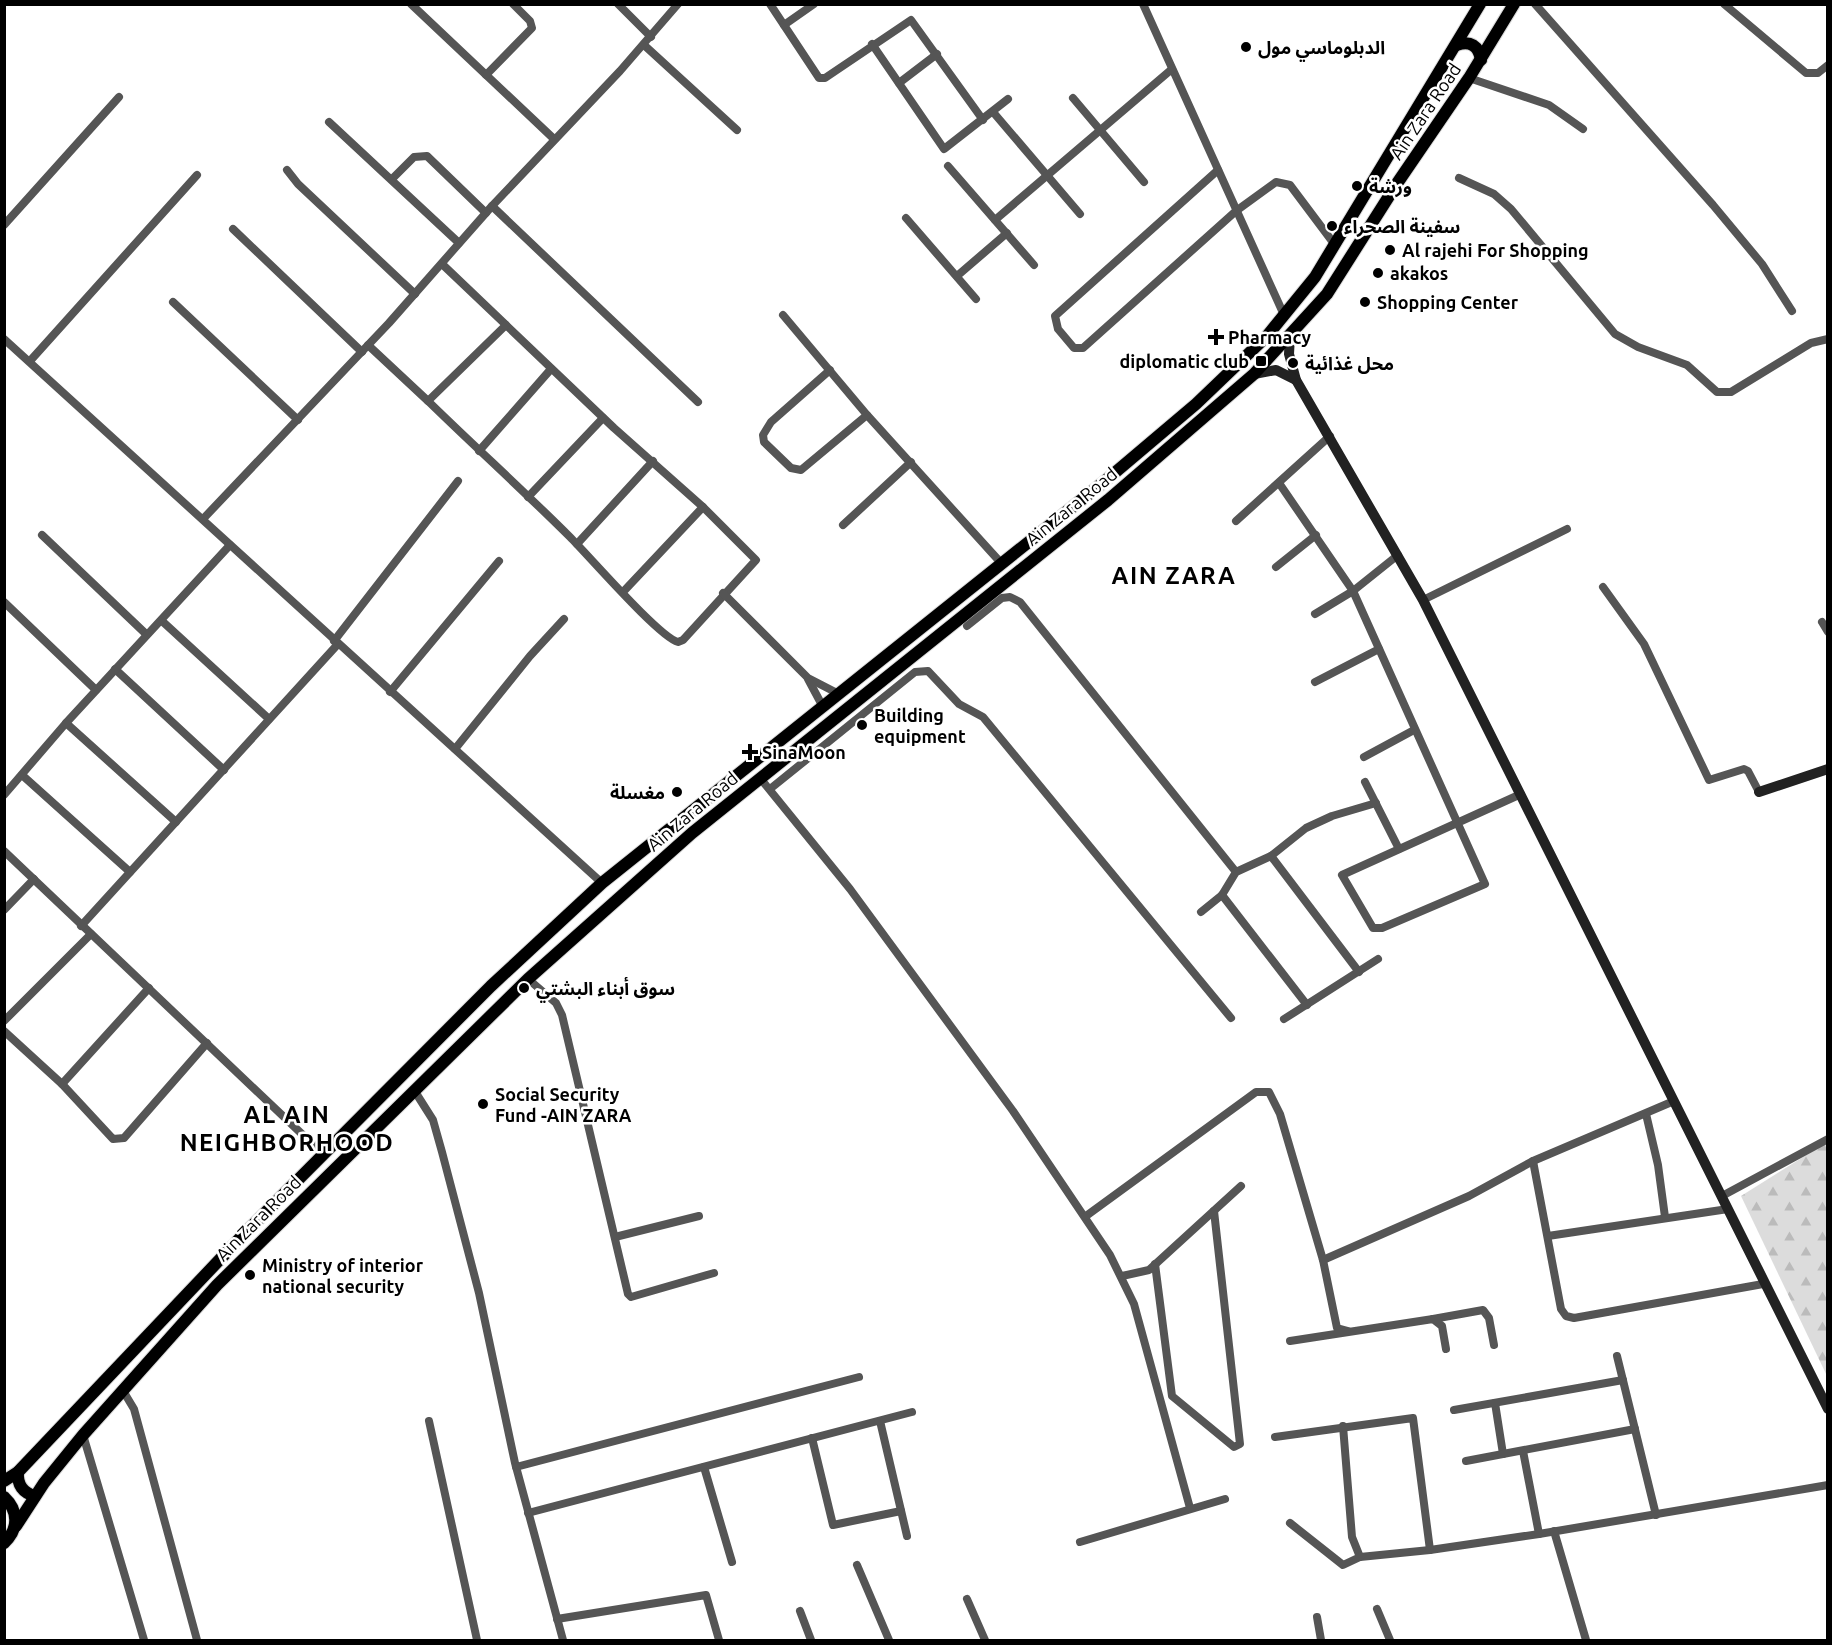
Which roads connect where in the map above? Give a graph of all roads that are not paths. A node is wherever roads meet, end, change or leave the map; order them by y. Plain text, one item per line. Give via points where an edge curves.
1 (411, 4) edge
2 (513, 4) edge
3 (618, 4) edge
4 (678, 4) edge
5 (770, 4) edge
6 (814, 4) edge
7 (1143, 4) edge
8 (1480, 4) edge
9 (1514, 4) edge
10 (1535, 4) edge
11 (1724, 4) edge
12 (784, 26) junction
13 (651, 37) junction
14 (872, 44) junction
15 (644, 45) junction
16 (1457, 45) junction
17 (938, 54) junction
18 (1481, 60) junction
19 (1827, 65) edge
20 (1172, 69) junction
21 (486, 75) junction
22 (1469, 78) junction
23 (898, 83) junction
24 (118, 97) dead end
25 (1073, 98) dead end
26 (1008, 99) dead end
27 (993, 112) junction
28 (983, 120) junction
29 (329, 122) dead end
30 (1583, 129) dead end
31 (737, 130) dead end
32 (1101, 132) junction
33 (554, 140) junction
34 (948, 166) dead end
35 (286, 170) dead end
36 (1218, 170) junction
37 (197, 175) dead end
38 (1048, 177) junction
39 (1459, 177) dead end
40 (392, 179) junction
41 (1144, 182) dead end
42 (492, 206) junction
43 (1236, 211) junction
44 (486, 213) junction
45 (1080, 214) dead end
46 (906, 218) dead end
47 (995, 220) junction
48 (4, 225) edge
49 (233, 229) dead end
50 (1006, 233) junction
51 (459, 243) junction
52 (1335, 245) junction
53 (442, 264) junction
54 (1034, 265) dead end
55 (957, 276) junction
56 (415, 294) junction
57 (976, 299) dead end
58 (173, 302) dead end
59 (1792, 311) dead end
60 (783, 315) dead end
61 (1284, 315) junction
62 (506, 325) junction
63 (1290, 336) junction
64 (4, 339) edge
65 (1827, 339) edge
66 (365, 349) junction
67 (30, 361) junction
68 (551, 369) junction
69 (830, 370) junction
70 (1254, 374) junction
71 (1296, 380) junction
72 (428, 401) junction
73 (698, 402) dead end
74 (867, 415) junction
75 (603, 418) junction
76 (298, 420) junction
77 (1330, 436) junction
78 (479, 451) junction
79 (653, 461) junction
80 (911, 462) junction
81 (458, 481) dead end
82 (1279, 483) junction
83 (528, 497) junction
84 (703, 507) junction
85 (203, 519) junction
86 (1236, 520) dead end
87 (843, 525) dead end
88 (1567, 529) dead end
89 (42, 535) dead end
90 (1316, 535) junction
91 (577, 544) junction
92 (230, 545) junction
93 (1398, 555) junction
94 (499, 561) dead end
95 (1002, 564) junction
96 (1276, 567) dead end
97 (1603, 587) dead end
98 (1353, 591) junction
99 (623, 592) junction
100 (723, 593) junction
101 (1423, 600) junction
102 (4, 602) edge
103 (1315, 614) dead end
104 (564, 619) dead end
105 (162, 621) junction
106 (1822, 622) dead end
107 (967, 626) dead end
108 (1827, 632) edge
109 (146, 634) junction
110 (336, 642) junction
111 (1378, 649) junction
112 (115, 669) junction
113 (808, 678) junction
114 (1315, 682) dead end
115 (96, 690) junction
116 (390, 692) junction
117 (839, 694) junction
118 (823, 707) junction
119 (269, 719) junction
120 (66, 723) junction
121 (1414, 730) junction
122 (454, 749) junction
123 (1364, 757) dead end
124 (1827, 769) edge
125 (224, 770) junction
126 (22, 775) junction
127 (760, 777) junction
128 (1365, 782) dead end
129 (770, 789) junction
130 (1759, 792) joint
131 (1521, 794) junction
132 (4, 795) edge
133 (1376, 803) junction
134 (176, 822) junction
135 (1456, 824) junction
136 (1399, 849) junction
137 (4, 851) edge
138 (1271, 856) junction
139 (130, 872) junction
140 (1236, 872) junction
141 (34, 879) junction
142 (602, 883) junction
143 (1222, 895) junction
144 (4, 910) edge
145 (1201, 912) dead end
146 (81, 926) junction
147 (92, 934) junction
148 (1378, 959) dead end
149 (1359, 972) junction
150 (528, 979) junction
151 (149, 988) junction
152 (1307, 1005) junction
153 (1231, 1018) dead end
154 (1284, 1019) dead end
155 (4, 1021) edge
156 (4, 1031) edge
157 (207, 1043) junction
158 (62, 1084) junction
159 (414, 1090) junction
160 (1674, 1101) junction
161 (1646, 1114) junction
162 (1827, 1139) edge
163 (324, 1155) junction
164 (1533, 1161) junction
165 (1241, 1186) dead end
166 (1722, 1196) junction
167 (1728, 1209) junction
168 (1214, 1211) junction
169 (699, 1216) dead end
170 (1086, 1216) junction
171 (1665, 1217) junction
172 (1548, 1236) junction
173 (615, 1237) junction
174 (1323, 1260) junction
175 (1155, 1264) junction
176 (714, 1273) dead end
177 (1122, 1276) junction
178 (1763, 1284) junction
179 (1433, 1319) junction
180 (1348, 1331) junction
181 (1290, 1341) dead end
182 (1494, 1345) dead end
183 (1446, 1349) dead end
184 (1617, 1356) dead end
185 (859, 1377) dead end
186 (1623, 1380) junction
187 (122, 1389) junction
188 (1495, 1403) junction
189 (1827, 1409) edge
190 (1454, 1410) dead end
191 (912, 1412) dead end
192 (429, 1421) dead end
193 (880, 1421) junction
194 (1343, 1426) junction
195 (1635, 1429) junction
196 (83, 1435) junction
197 (1275, 1437) dead end
198 (812, 1438) junction
199 (1523, 1451) junction
200 (1503, 1454) junction
201 (1466, 1461) dead end
202 (516, 1467) junction
203 (705, 1467) junction
204 (18, 1472) junction
205 (4, 1481) edge
206 (1827, 1485) edge
207 (35, 1496) junction
208 (4, 1497) edge
209 (1225, 1499) dead end
210 (1190, 1508) junction
211 (901, 1511) junction
212 (528, 1513) junction
213 (1656, 1515) junction
214 (1290, 1523) dead end
215 (16, 1526) junction
216 (1554, 1531) junction
217 (1539, 1533) junction
218 (907, 1536) dead end
219 (1080, 1542) dead end
220 (4, 1543) edge
221 (1430, 1550) junction
222 (1360, 1557) junction
223 (732, 1562) dead end
224 (857, 1564) dead end
225 (967, 1599) dead end
226 (1377, 1609) dead end
227 (800, 1611) dead end
228 (1317, 1617) dead end
229 (557, 1619) junction
230 (144, 1641) edge
231 (197, 1641) edge
232 (477, 1641) edge
233 (563, 1641) edge
234 (719, 1641) edge
235 (811, 1641) edge
236 (889, 1641) edge
237 (985, 1641) edge
238 (1321, 1641) edge
239 (1389, 1641) edge
240 (1586, 1641) edge

1 - 21 street
2 - 21 street via 532,28
3 - 13 street
4 - 13 street
5 - 12 street
6 - 12 street
7 - 20 street
8 - 16 main road, Ain Zara Road
9 - 18 main road, Ain Zara Road
10 - 59 street via 1713,205 1762,264
11 - 19 street via 1806,73 1818,74
12 - 14 street via 819,78 825,78
13 - 15 street
14 - 17 street via 911,20
14 - 23 street
15 - 31 street
15 - 33 street
16 - 18 main road via 1473,45
16 - 52 main road, Ain Zara Road
17 - 23 street
17 - 28 street
18 - 22 main road, Ain Zara Road
20 - 32 street
20 - 36 street
21 - 33 street
22 - 30 street via 1549,105
22 - 63 main road, Ain Zara Road via 1327,294
23 - 28 street via 944,149
24 - 48 street
25 - 32 street
26 - 27 street
27 - 28 street
27 - 38 street
29 - 40 street
32 - 38 street
32 - 41 street
33 - 42 street
34 - 47 street
35 - 56 street
36 - 43 street
36 - 43 street via 1055,315 1058,328 1074,348 1083,348
37 - 67 street
38 - 45 street
38 - 47 street
39 - 65 street via 1503,201 1615,334 1687,365 1717,392 1731,392 1811,343
40 - 44 street via 414,157 427,156
40 - 51 street
42 - 44 street
42 - 73 street
43 - 52 street via 1273,183 1286,183
43 - 61 street
44 - 51 street
46 - 55 street
47 - 50 street
49 - 66 street
50 - 54 street
50 - 55 street
51 - 53 street
52 - 61 main road, Ain Zara Road
53 - 56 street
53 - 62 street
55 - 57 street
56 - 66 street
58 - 76 street
60 - 69 street
61 - 95 main road, Ain Zara Road via 1196,404
62 - 68 street
62 - 72 street
63 - 70 main road, Ain Zara Road
63 - 71 main road via 1290,363
64 - 67 street
66 - 72 street
66 - 76 street
67 - 85 street
68 - 75 street
68 - 78 street
69 - 74 street
69 - 74 street via 771,422 763,435 764,442 791,468 801,470
70 - 71 main road via 1276,370
70 - 127 main road, Ain Zara Road via 1099,507
71 - 77 main road
72 - 78 street
74 - 80 street
75 - 79 street
75 - 83 street
76 - 85 street
77 - 82 street
77 - 93 main road
78 - 83 street
79 - 84 street
79 - 91 street
80 - 87 street
80 - 95 street
81 - 110 street
82 - 86 street
82 - 90 street
83 - 91 street
84 - 99 street
84 - 100 street via 756,560
85 - 92 street
88 - 101 street
89 - 109 street
90 - 96 street
90 - 98 street
91 - 99 street
92 - 105 street
92 - 110 street
93 - 98 street
93 - 101 main road
94 - 116 street
95 - 117 main road, Ain Zara Road
97 - 130 street via 1644,644 1709,780 1744,769
98 - 103 street
98 - 111 street
99 - 100 street via 678,642
100 - 113 street
101 - 131 main road
102 - 115 street
104 - 122 street
105 - 109 street
105 - 119 street
106 - 108 street
107 - 140 street via 1002,598 1010,597 1020,603
109 - 112 street
110 - 116 street
110 - 119 street
111 - 114 street
111 - 121 street
112 - 115 street
112 - 125 street
113 - 117 street
113 - 118 street
115 - 120 street
116 - 122 street
117 - 118 main road, Ain Zara Road
118 - 142 main road, Ain Zara Road
119 - 125 street
120 - 126 street
120 - 134 street
121 - 123 street
121 - 135 street
122 - 142 street
124 - 130 main road
125 - 134 street
126 - 132 street
126 - 139 street
127 - 129 street
127 - 150 main road, Ain Zara Road
128 - 133 street
129 - 153 street via 915,672 928,671 959,704 983,717
129 - 170 street via 857,899
131 - 135 street
131 - 160 main road
133 - 136 street
133 - 138 street via 1314,824
134 - 139 street
135 - 136 street
135 - 136 street via 1485,884 1382,928 1373,928 1342,875
137 - 141 street
138 - 140 street
138 - 149 street
139 - 146 street
140 - 143 street
141 - 144 street
141 - 146 street
142 - 163 main road, Ain Zara Road via 491,986
143 - 145 street
143 - 152 street
146 - 147 street
147 - 151 street
147 - 155 street
148 - 149 street
149 - 152 street
150 - 159 main road, Ain Zara Road
150 - 173 street via 555,1003 562,1015
151 - 157 street
151 - 158 street
152 - 154 street
156 - 158 street
157 - 158 street via 121,1140 113,1139
157 - 163 street
159 - 187 main road, Ain Zara Road via 217,1285
159 - 202 street via 433,1120 442,1152
160 - 161 street
160 - 166 main road
161 - 164 street
161 - 171 street
162 - 166 street
163 - 204 main road, Ain Zara Road
164 - 172 street
164 - 174 street via 1469,1196
165 - 168 street
166 - 167 main road
167 - 171 street
167 - 178 main road
168 - 175 street
168 - 175 street via 1240,1444 1234,1447 1172,1396
169 - 173 street
170 - 174 street via 1256,1092 1269,1092 1280,1114
170 - 177 street
171 - 172 street
172 - 178 street via 1561,1309 1574,1318
173 - 176 street via 631,1297
174 - 180 street via 1336,1328
175 - 177 street via 1149,1270
177 - 210 street via 1134,1304
178 - 189 main road
179 - 180 street
179 - 182 street via 1483,1311 1489,1318
179 - 183 street via 1442,1326
180 - 181 street
184 - 186 street
185 - 202 street
186 - 188 street
186 - 195 street
187 - 196 main road, Ain Zara Road
187 - 231 street via 134,1409
188 - 190 street
188 - 200 street
191 - 193 street
192 - 232 street
193 - 198 street
193 - 211 street
194 - 197 street
194 - 221 street via 1413,1418
194 - 222 street via 1352,1537
195 - 199 street
195 - 213 street
196 - 207 main road, Ain Zara Road
196 - 230 street
198 - 203 street
198 - 211 street via 833,1525
199 - 200 street
199 - 217 street
200 - 201 street
202 - 212 street
203 - 212 street
203 - 223 street
204 - 205 main road, Ain Zara Road
204 - 207 main road via 23,1490
206 - 213 street
207 - 215 main road, Ain Zara Road
208 - 215 main road via 15,1513
209 - 210 street
210 - 219 street
211 - 218 street
212 - 229 street
213 - 216 street
214 - 222 street via 1342,1565
215 - 220 main road, Ain Zara Road
216 - 217 street
216 - 240 street
217 - 221 street
221 - 222 street
224 - 236 street
225 - 237 street
226 - 239 street
227 - 235 street
228 - 238 street
229 - 233 street
229 - 234 street via 706,1595

